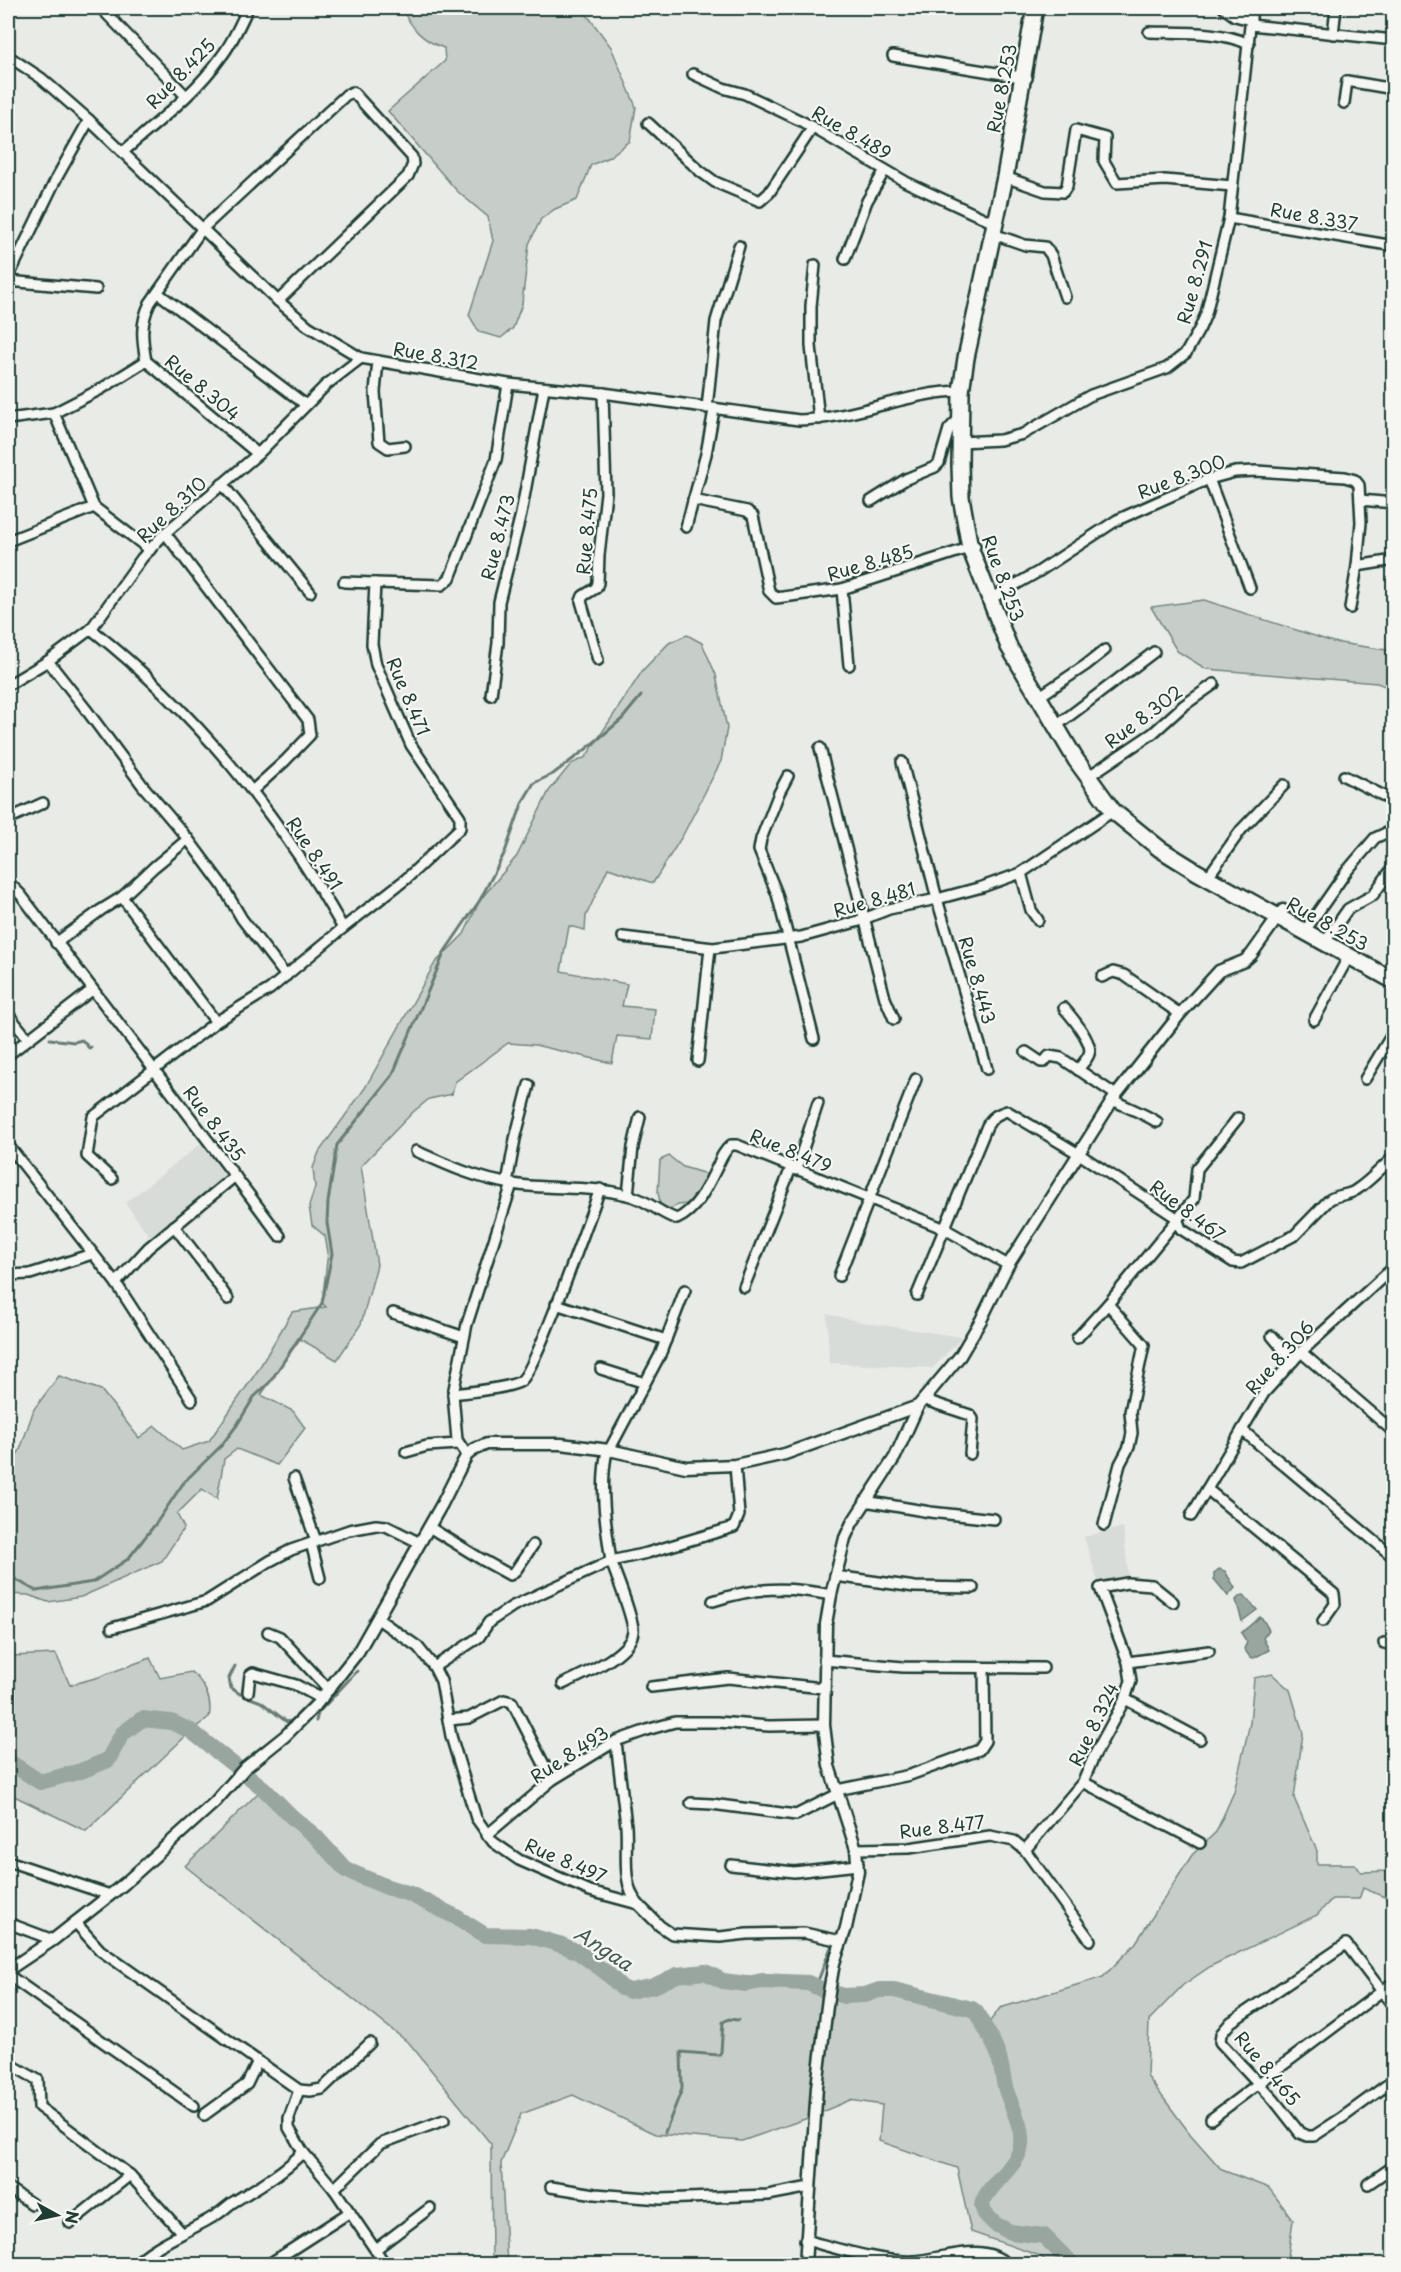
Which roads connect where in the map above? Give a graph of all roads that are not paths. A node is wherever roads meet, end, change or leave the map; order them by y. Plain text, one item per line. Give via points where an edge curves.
1 (101, 8) edge
2 (248, 8) edge
3 (1224, 8) edge
4 (1252, 8) edge
5 (1336, 8) edge
6 (1035, 13) edge
7 (1251, 23) junction
8 (1149, 32) dead end
9 (1333, 34) junction
10 (1394, 40) edge
11 (1249, 44) junction
12 (8, 56) edge
13 (893, 56) dead end
14 (693, 74) dead end
15 (1026, 78) junction
16 (1394, 89) edge
17 (186, 96) junction
18 (1344, 103) dead end
19 (89, 120) junction
20 (648, 123) dead end
21 (813, 127) junction
22 (123, 152) junction
23 (885, 171) junction
24 (1007, 178) junction
25 (1232, 186) junction
26 (1229, 218) junction
27 (202, 230) junction
28 (996, 230) junction
29 (739, 246) dead end
30 (1394, 246) edge
31 (845, 259) dead end
32 (815, 265) dead end
33 (8, 276) edge
34 (96, 289) dead end
35 (158, 293) junction
36 (1065, 297) dead end
37 (278, 301) junction
38 (361, 358) junction
39 (147, 361) junction
40 (378, 361) junction
41 (508, 384) junction
42 (544, 388) junction
43 (964, 391) junction
44 (603, 393) junction
45 (306, 405) junction
46 (710, 409) junction
47 (54, 413) junction
48 (960, 418) junction
49 (8, 419) edge
50 (819, 419) junction
51 (963, 442) junction
52 (405, 446) dead end
53 (258, 454) junction
54 (1209, 479) junction
55 (222, 484) junction
56 (693, 500) junction
57 (1360, 500) junction
58 (871, 501) dead end
59 (1394, 503) edge
60 (94, 507) junction
61 (686, 527) dead end
62 (165, 533) junction
63 (8, 541) edge
64 (973, 547) junction
65 (150, 550) junction
66 (1394, 561) edge
67 (1357, 566) junction
68 (344, 582) dead end
69 (375, 583) junction
70 (1250, 588) dead end
71 (842, 589) junction
72 (310, 592) dead end
73 (992, 598) junction
74 (1350, 608) dead end
75 (91, 629) junction
76 (1105, 650) dead end
77 (1154, 652) dead end
78 (598, 660) dead end
79 (48, 661) junction
80 (849, 665) dead end
81 (1214, 684) dead end
82 (8, 685) edge
83 (1043, 694) junction
84 (491, 695) dead end
85 (1060, 723) junction
86 (820, 748) dead end
87 (902, 762) dead end
88 (1092, 774) junction
89 (1344, 776) dead end
90 (788, 777) dead end
91 (1284, 785) dead end
92 (252, 791) junction
93 (1394, 801) edge
94 (43, 803) dead end
95 (1113, 811) junction
96 (8, 819) edge
97 (1393, 829) edge
98 (188, 839) junction
99 (1394, 866) edge
100 (1212, 872) junction
101 (1021, 873) junction
102 (8, 882) edge
103 (122, 897) junction
104 (938, 899) junction
105 (1281, 914) junction
106 (865, 919) junction
107 (1038, 920) dead end
108 (1310, 925) junction
109 (343, 928) junction
110 (1329, 936) junction
111 (623, 937) dead end
112 (789, 940) junction
113 (56, 943) junction
114 (710, 948) junction
115 (1349, 956) junction
116 (1394, 972) edge
117 (286, 976) junction
118 (1102, 976) dead end
119 (1394, 981) edge
120 (92, 990) junction
121 (1064, 1008) dead end
122 (8, 1014) edge
123 (1180, 1014) junction
124 (894, 1019) dead end
125 (1314, 1020) dead end
126 (216, 1022) junction
127 (1394, 1031) edge
128 (814, 1039) dead end
129 (28, 1040) junction
130 (1026, 1052) dead end
131 (8, 1055) edge
132 (698, 1061) dead end
133 (987, 1069) dead end
134 (153, 1070) junction
135 (1078, 1070) junction
136 (916, 1078) dead end
137 (1365, 1079) dead end
138 (529, 1085) dead end
139 (1115, 1097) junction
140 (818, 1103) dead end
141 (640, 1117) dead end
142 (1238, 1118) dead end
143 (1157, 1122) dead end
144 (8, 1145) edge
145 (416, 1151) dead end
146 (1079, 1154) junction
147 (1394, 1157) edge
148 (794, 1169) junction
149 (235, 1176) junction
150 (112, 1179) dead end
151 (509, 1184) junction
152 (600, 1190) junction
153 (628, 1195) junction
154 (870, 1198) junction
155 (1178, 1218) junction
156 (174, 1226) junction
157 (945, 1229) junction
158 (280, 1236) dead end
159 (92, 1254) junction
160 (1008, 1265) junction
161 (1394, 1267) edge
162 (8, 1275) edge
163 (839, 1276) dead end
164 (116, 1283) junction
165 (744, 1287) dead end
166 (685, 1290) dead end
167 (917, 1295) dead end
168 (228, 1299) dead end
169 (556, 1304) junction
170 (1108, 1304) junction
171 (393, 1313) dead end
172 (1272, 1336) dead end
173 (464, 1337) junction
174 (1077, 1338) dead end
175 (666, 1340) junction
176 (1301, 1352) junction
177 (1293, 1361) junction
178 (601, 1369) dead end
179 (645, 1383) junction
180 (453, 1394) junction
181 (192, 1400) dead end
182 (922, 1403) junction
183 (1394, 1417) edge
184 (1390, 1429) edge
185 (1242, 1430) junction
186 (458, 1444) junction
187 (609, 1450) junction
188 (405, 1452) dead end
189 (970, 1454) dead end
190 (467, 1455) junction
191 (735, 1466) junction
192 (294, 1478) dead end
193 (1207, 1489) junction
194 (865, 1501) junction
195 (1191, 1516) dead end
196 (994, 1519) dead end
197 (1104, 1525) dead end
198 (429, 1527) junction
199 (314, 1542) junction
200 (420, 1544) junction
201 (533, 1545) dead end
202 (1391, 1555) dead end
203 (611, 1561) junction
204 (836, 1576) junction
205 (320, 1578) dead end
206 (973, 1588) dead end
207 (831, 1595) junction
208 (712, 1601) dead end
209 (1173, 1602) dead end
210 (378, 1619) junction
211 (1323, 1621) dead end
212 (112, 1629) dead end
213 (268, 1632) dead end
214 (1209, 1652) dead end
215 (824, 1660) junction
216 (1128, 1662) junction
217 (434, 1667) junction
218 (984, 1668) junction
219 (1043, 1668) dead end
220 (562, 1684) dead end
221 (651, 1687) dead end
222 (823, 1688) junction
223 (248, 1692) dead end
224 (326, 1694) junction
225 (1125, 1699) junction
226 (449, 1720) junction
227 (824, 1725) junction
228 (1200, 1739) dead end
229 (616, 1741) junction
230 (552, 1780) junction
231 (1083, 1782) junction
232 (838, 1792) junction
233 (692, 1803) dead end
234 (487, 1835) junction
235 (1200, 1843) dead end
236 (856, 1849) junction
237 (1025, 1850) junction
238 (8, 1862) edge
239 (732, 1865) dead end
240 (858, 1865) junction
241 (110, 1895) junction
242 (638, 1904) junction
243 (75, 1922) junction
244 (8, 1923) edge
245 (53, 1940) junction
246 (1090, 1940) dead end
247 (841, 1941) junction
248 (8, 1970) edge
249 (8, 1975) edge
250 (1394, 1982) edge
251 (1382, 1991) junction
252 (1394, 2007) edge
253 (370, 2043) dead end
254 (258, 2061) junction
255 (8, 2063) edge
256 (1394, 2080) edge
257 (1257, 2083) junction
258 (299, 2090) junction
259 (194, 2106) dead end
260 (204, 2115) dead end
261 (1211, 2119) dead end
262 (444, 2120) dead end
263 (303, 2152) junction
264 (1394, 2166) edge
265 (130, 2175) junction
266 (1368, 2184) dead end
267 (551, 2187) dead end
268 (810, 2187) junction
269 (8, 2188) edge
270 (334, 2190) junction
271 (32, 2204) dead end
272 (430, 2208) dead end
273 (350, 2212) junction
274 (70, 2223) dead end
275 (182, 2233) junction
276 (805, 2240) junction
277 (376, 2249) junction
278 (136, 2265) edge
279 (269, 2265) edge
280 (385, 2265) edge
281 (805, 2265) edge
282 (1007, 2265) edge

1 - 17 street
2 - 17 street, Rue 8.425 via 220,59
3 - 7 street
4 - 7 street, Rue 8.291
5 - 9 street
6 - 15 highway, Rue 8.253
7 - 9 street
7 - 11 street, Rue 8.291
8 - 11 street via 1208,34
9 - 10 street
11 - 25 street, Rue 8.291
12 - 19 street, Rue 8.312 via 41,78
13 - 15 street
14 - 21 street, Rue 8.489
15 - 24 highway, Rue 8.253
16 - 18 street via 1347,81
17 - 22 street, Rue 8.425
19 - 22 street, Rue 8.312
19 - 33 street
20 - 21 street via 715,182 760,201
21 - 23 street, Rue 8.489
22 - 27 street, Rue 8.312
23 - 28 street, Rue 8.489
23 - 31 street via 867,201
24 - 25 street via 1045,191 1062,192 1076,130 1105,138 1104,161 1117,183 1165,180
24 - 28 highway, Rue 8.253
25 - 26 street, Rue 8.291
26 - 30 street, Rue 8.337
26 - 51 street, Rue 8.291 via 1200,328 1177,361 1091,395 1023,434
27 - 35 street
27 - 37 street, Rue 8.312
27 - 37 street via 346,95 356,94 412,157 412,169
28 - 36 street, Rue 8.489 via 1025,245 1045,247
28 - 43 highway, Rue 8.253
29 - 46 street via 716,321 710,363
32 - 50 street via 811,346
33 - 34 street
35 - 39 street via 144,316
35 - 45 street
37 - 38 street, Rue 8.312 via 308,326
38 - 40 street, Rue 8.312
38 - 45 street, Rue 8.310
39 - 47 street, Rue 8.304
39 - 53 street, Rue 8.304
40 - 41 street, Rue 8.312
40 - 52 street via 375,392 379,442 388,448
41 - 42 street, Rue 8.312
41 - 69 street via 496,460 450,578 442,585
42 - 44 street, Rue 8.312
42 - 84 street, Rue 8.473 via 521,514 499,602
43 - 48 highway, Rue 8.253
43 - 50 street, Rue 8.312 via 918,396
43 - 51 highway, Rue 8.253
44 - 46 street, Rue 8.312
44 - 78 street, Rue 8.475 via 607,477 598,583 581,598
45 - 53 street, Rue 8.310
46 - 50 street, Rue 8.312 via 775,418
46 - 56 street via 706,454
47 - 49 street, Rue 8.304
47 - 60 street
48 - 51 highway, Rue 8.253
48 - 58 street via 949,429 935,467 906,479
51 - 64 highway, Rue 8.253
53 - 55 street, Rue 8.310
54 - 57 street, Rue 8.300 via 1256,471 1345,477 1359,485
54 - 70 street
54 - 73 street, Rue 8.300 via 1109,524
55 - 62 street, Rue 8.310
55 - 72 street
56 - 61 street
56 - 71 street, Rue 8.485 via 747,511 753,516 771,596
57 - 59 street
57 - 67 street, Rue 8.300
60 - 63 street
60 - 65 street
62 - 65 street, Rue 8.310
62 - 92 street via 308,720 309,735
64 - 71 street, Rue 8.485
64 - 73 highway, Rue 8.253
65 - 75 street, Rue 8.310
66 - 67 street
67 - 74 street, Rue 8.300
68 - 69 street
69 - 109 street, Rue 8.471 via 372,644 376,665 411,745 462,822 406,879
71 - 80 street
73 - 83 highway, Rue 8.253
73 - 95 highway, Rue 8.253 via 1009,647 1076,760
75 - 79 street, Rue 8.310
75 - 92 street, Rue 8.491 via 163,690
76 - 83 street
77 - 85 street
79 - 82 street, Rue 8.310
79 - 98 street
81 - 88 street, Rue 8.302 via 1153,733
83 - 85 highway, Rue 8.253
85 - 88 highway, Rue 8.253
86 - 106 street
87 - 104 street, Rue 8.443
88 - 100 highway, Rue 8.253 via 1143,826
89 - 93 street
90 - 112 street via 759,850 777,894
91 - 100 street via 1241,830
92 - 109 street, Rue 8.491 via 316,879
94 - 96 street
95 - 101 street, Rue 8.481
95 - 105 highway, Rue 8.253 via 1160,849
97 - 108 street via 1375,838
98 - 103 street
98 - 117 street via 242,920
99 - 110 street via 1373,895 1348,909
100 - 105 highway, Rue 8.253
101 - 104 street, Rue 8.481
101 - 107 street via 1031,910
102 - 113 street, Rue 8.435
103 - 113 street
103 - 126 street
104 - 106 street, Rue 8.481 via 889,909
104 - 133 street, Rue 8.443
105 - 108 highway, Rue 8.253
105 - 115 highway, Rue 8.253
105 - 123 street via 1251,955 1219,971
106 - 112 street, Rue 8.481
106 - 124 street
108 - 110 highway, Rue 8.253
109 - 117 street
110 - 116 highway, Rue 8.253
111 - 114 street, Rue 8.481
112 - 114 street, Rue 8.481
112 - 128 street
113 - 120 street, Rue 8.435
114 - 132 street
115 - 119 highway, Rue 8.253
115 - 125 street
117 - 126 street
118 - 123 street via 1113,972 1124,975
120 - 129 street
120 - 134 street, Rue 8.435
121 - 135 street via 1090,1046
122 - 129 street
123 - 139 street
126 - 134 street
127 - 137 street
129 - 131 street
130 - 135 street via 1041,1062 1054,1055
134 - 149 street, Rue 8.435
134 - 150 street via 93,1117 87,1156
135 - 139 street
136 - 154 street
138 - 151 street via 515,1139
139 - 143 street via 1134,1112
139 - 146 street
140 - 148 street
141 - 153 street
142 - 155 street via 1197,1169 1194,1199
144 - 159 street
145 - 151 street, Rue 8.479 via 464,1173
146 - 155 street, Rue 8.467
146 - 157 street, Rue 8.467 via 1007,1111 992,1119
146 - 160 street
147 - 155 street, Rue 8.467 via 1356,1190 1329,1200 1295,1235 1240,1263 1181,1228
148 - 153 street, Rue 8.479 via 730,1145 694,1206 680,1217 672,1217
148 - 154 street, Rue 8.479
148 - 165 street
149 - 156 street, Rue 8.435
149 - 158 street
151 - 152 street, Rue 8.479
151 - 173 street
152 - 153 street, Rue 8.479
152 - 169 street
154 - 157 street, Rue 8.479
154 - 163 street
155 - 170 street
156 - 164 street, Rue 8.435
156 - 168 street
157 - 160 street, Rue 8.479
157 - 167 street
159 - 162 street via 30,1274
159 - 164 street
160 - 182 street via 960,1356
161 - 176 street, Rue 8.306
164 - 181 street
166 - 175 street
169 - 175 street
169 - 180 street via 522,1380
170 - 174 street
170 - 197 street via 1144,1345 1130,1412 1129,1447 1120,1464
171 - 173 street
172 - 177 street
173 - 180 street
175 - 179 street
176 - 177 street, Rue 8.306
176 - 184 street
177 - 185 street, Rue 8.306 via 1264,1393
178 - 179 street
179 - 187 street
180 - 186 street
182 - 189 street via 970,1415
182 - 191 street via 785,1454
182 - 194 street via 895,1457
183 - 184 street
185 - 193 street, Rue 8.306
185 - 202 street
186 - 188 street
186 - 190 street
187 - 190 street via 561,1444 487,1444
187 - 191 street via 687,1467
187 - 203 street via 604,1479
190 - 198 street
191 - 203 street via 739,1515 734,1527
192 - 199 street
193 - 195 street, Rue 8.306
193 - 211 street via 1334,1594 1335,1604
194 - 196 street
194 - 204 street via 845,1538
198 - 200 street
198 - 201 street via 510,1575
199 - 200 street via 349,1530 386,1526
199 - 205 street
199 - 212 street via 270,1561 207,1601
200 - 210 street
203 - 217 street via 513,1606 489,1622 472,1642
203 - 220 street via 633,1629 629,1644 618,1655
204 - 206 street via 915,1587
204 - 207 street
207 - 208 street via 799,1588 758,1590
207 - 215 street
209 - 216 street, Rue 8.324 via 1152,1585 1101,1587
210 - 217 street, Rue 8.497 via 418,1647
210 - 224 street
213 - 224 street via 280,1637
214 - 216 street
215 - 218 street via 903,1667
215 - 222 street
216 - 225 street, Rue 8.324 via 1131,1681
217 - 226 street, Rue 8.497
218 - 219 street
218 - 232 street via 985,1741 979,1750 910,1775
221 - 222 street via 728,1678
222 - 227 street
223 - 224 street via 253,1673
224 - 241 street via 285,1736 245,1768 207,1810
225 - 228 street
225 - 231 street, Rue 8.324
226 - 230 street via 469,1718 504,1700 512,1702
226 - 234 street, Rue 8.497 via 476,1818
227 - 229 street, Rue 8.493 via 675,1722
227 - 232 street via 829,1766
229 - 230 street, Rue 8.493
229 - 242 street via 627,1872
230 - 234 street, Rue 8.493
231 - 235 street
231 - 237 street, Rue 8.324
232 - 233 street via 796,1815
232 - 236 street
234 - 242 street, Rue 8.497 via 519,1860 590,1891
236 - 237 street, Rue 8.477 via 909,1848 990,1836 1014,1841
236 - 240 street
237 - 246 street
238 - 241 street
239 - 240 street via 794,1872
240 - 247 street via 856,1890
241 - 243 street
242 - 247 street, Rue 8.497 via 672,1934 720,1937 804,1933
243 - 245 street
243 - 254 street via 100,1950
244 - 245 street
245 - 248 street
247 - 268 street via 828,1998
249 - 259 street
250 - 251 street
251 - 252 street, Rue 8.465
251 - 257 street
251 - 257 street, Rue 8.465 via 1346,1944 1231,2022 1220,2042
253 - 258 street via 322,2089
254 - 258 street
254 - 260 street via 247,2084
255 - 265 street via 38,2080 39,2107
256 - 257 street, Rue 8.465 via 1314,2136 1300,2133
257 - 261 street
258 - 263 street via 288,2124
262 - 270 street via 380,2144
263 - 270 street
263 - 275 street via 253,2192
264 - 266 street
265 - 274 street
265 - 275 street
267 - 268 street via 661,2199 768,2195
268 - 276 street
269 - 271 street
270 - 273 street
272 - 277 street
273 - 277 street
273 - 279 street
275 - 278 street
276 - 281 street
276 - 282 street via 912,2262 982,2253
277 - 280 street

